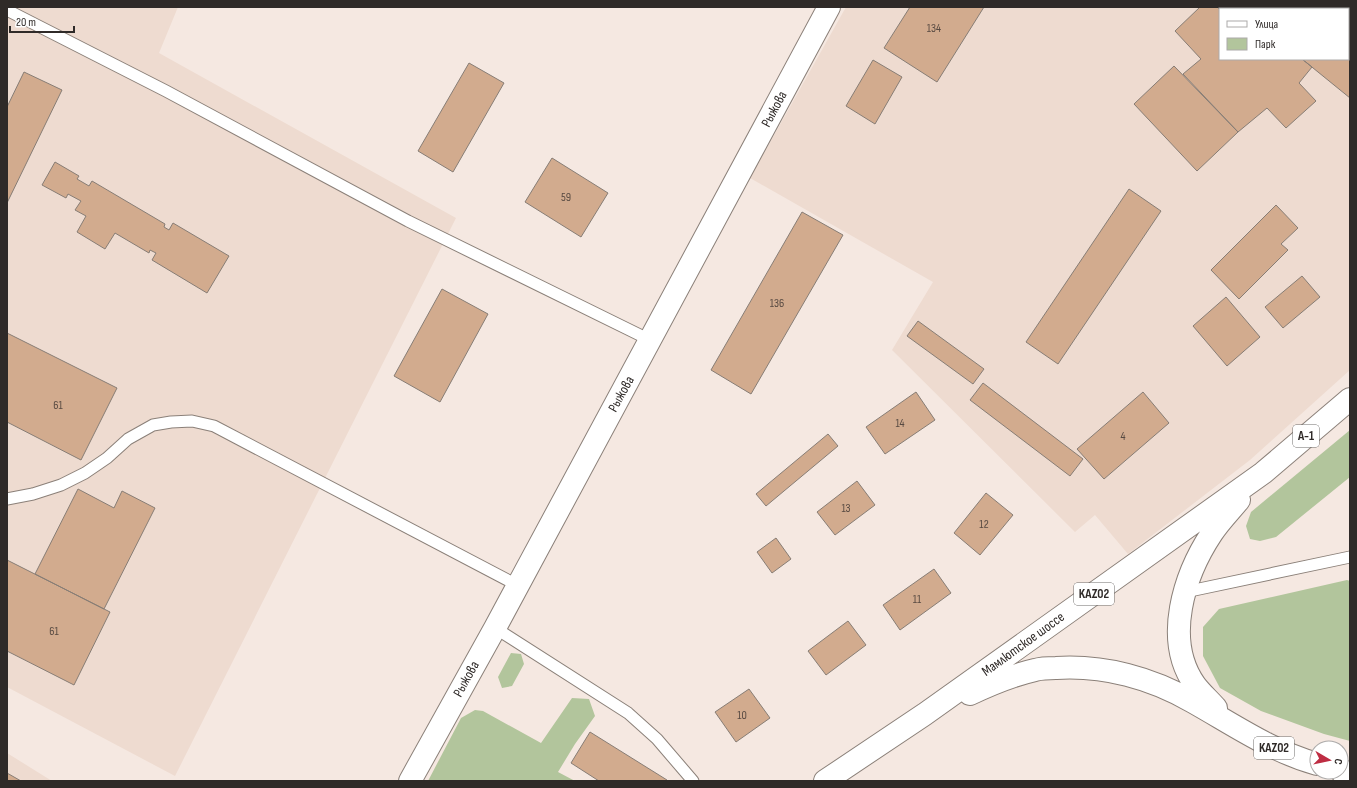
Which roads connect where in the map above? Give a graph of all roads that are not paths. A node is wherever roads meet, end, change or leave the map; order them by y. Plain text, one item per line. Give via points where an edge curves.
1 (829, 7) edge
2 (7, 10) edge
3 (650, 340) junction
4 (1350, 399) edge
5 (1262, 473) junction
6 (7, 499) edge
7 (1350, 557) edge
8 (517, 585) junction
9 (1185, 592) junction
10 (495, 628) junction
11 (925, 714) junction
12 (1234, 726) junction
13 (1309, 762) edge
14 (410, 781) edge
15 (693, 781) edge
16 (825, 781) edge

1 - 3 main road, Рыжова
2 - 3 lane via 166,91 408,221
3 - 8 main road, Рыжова
4 - 5 main road, Мамлютское шоссе / A-1
5 - 9 main road via 1212,533 1193,567
5 - 11 main road, Мамлютское шоссе / KAZ02
6 - 8 lane via 61,485 85,473 128,440 153,425 192,421 214,426
7 - 9 lane
8 - 10 main road, Рыжова
9 - 12 main road via 1179,627 1184,662 1195,685
10 - 14 main road, Рыжова
10 - 15 lane via 628,713 657,739
11 - 12 main road, KAZ02 via 995,682 1036,669 1085,668 1125,674 1150,682 1191,701
11 - 16 main road, Мамлютское шоссе / KAZ02
12 - 13 main road, KАZ02 via 1262,743

